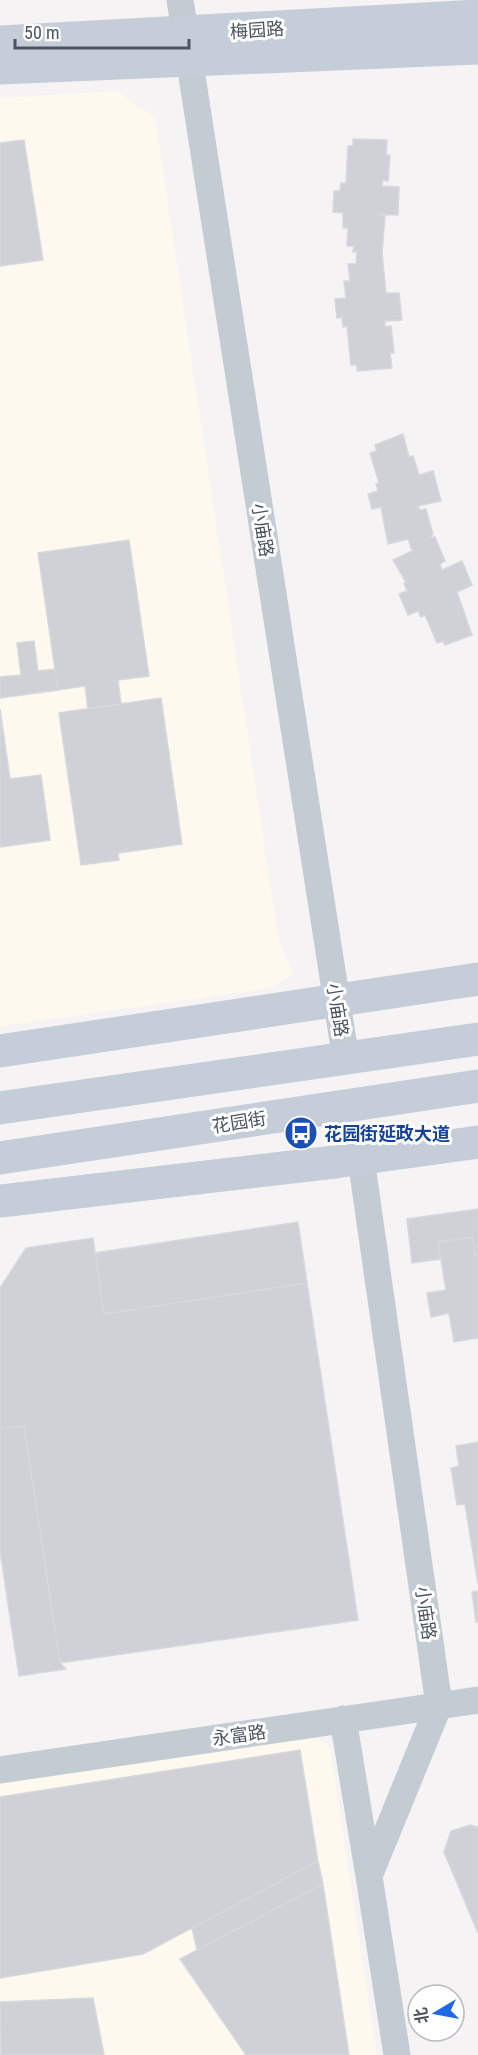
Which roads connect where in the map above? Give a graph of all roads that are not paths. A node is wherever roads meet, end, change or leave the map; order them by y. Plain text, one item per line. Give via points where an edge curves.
1 (180, 0) edge
2 (478, 16) edge
3 (0, 42) edge
4 (187, 48) junction
5 (478, 48) edge
6 (0, 68) edge
7 (478, 979) edge
8 (336, 1000) junction
9 (478, 1040) edge
10 (0, 1052) edge
11 (346, 1060) junction
12 (478, 1086) edge
13 (0, 1108) edge
14 (478, 1142) edge
15 (0, 1158) edge
16 (361, 1159) junction
17 (0, 1201) edge
18 (478, 1700) edge
19 (439, 1706) junction
20 (343, 1719) junction
21 (0, 1770) edge
22 (369, 1876) junction
23 (396, 2055) edge

1 - 4 street, 小庙路
2 - 4 street, 梅园路
3 - 4 street, 梅园路
4 - 5 street, 梅园路
4 - 6 street, 梅园路
4 - 8 street, 小庙路
7 - 8 street
8 - 10 street
8 - 11 street, 小庙路
9 - 11 street
11 - 13 street
12 - 15 street, 花园街
14 - 16 street
16 - 17 street
16 - 19 street, 小庙路
18 - 19 street, 永富路
19 - 20 street, 永富路
19 - 22 street
20 - 21 street, 永富路
20 - 22 street
22 - 23 street

